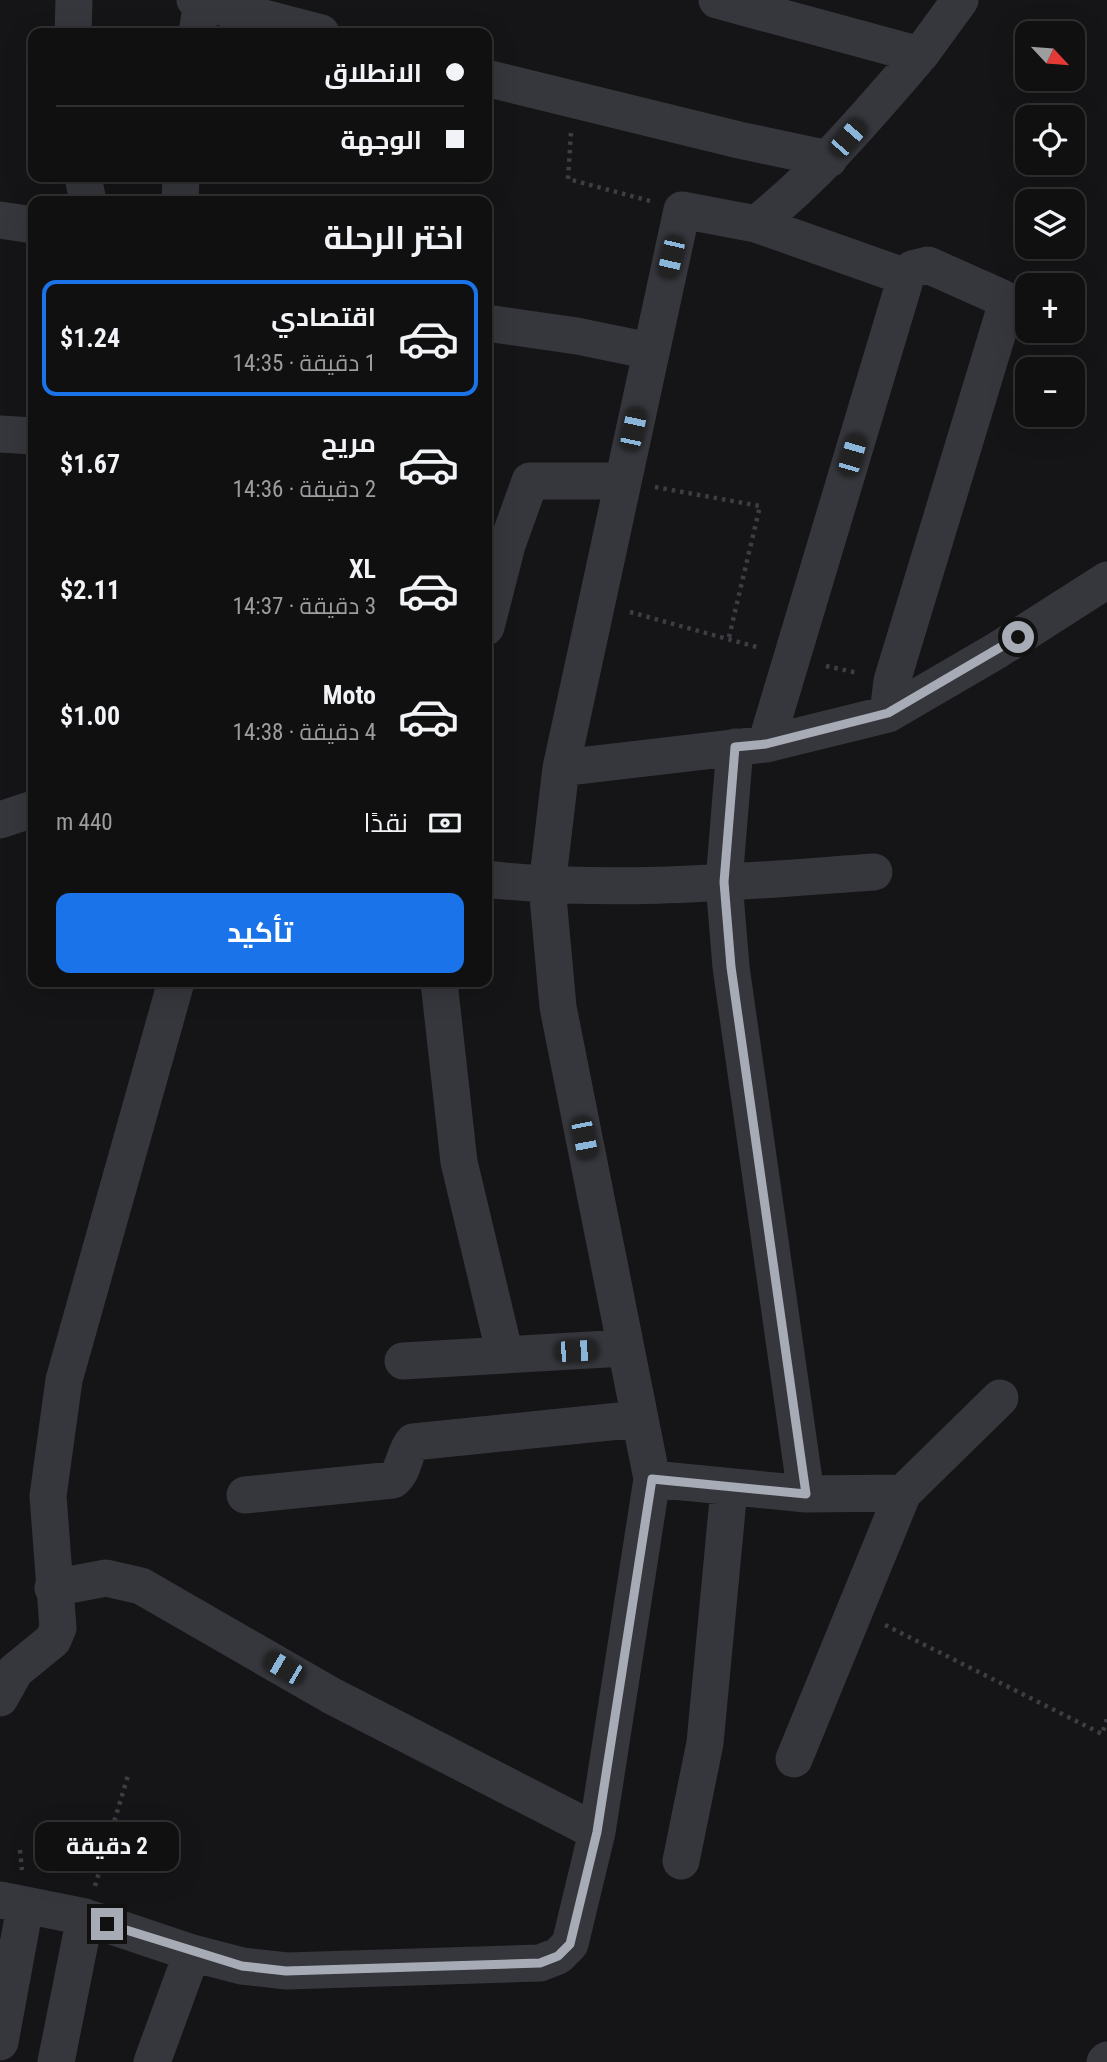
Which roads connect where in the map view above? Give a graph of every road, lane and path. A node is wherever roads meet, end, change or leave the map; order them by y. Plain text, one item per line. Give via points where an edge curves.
1 (74, 0) edge
2 (960, 0) edge
3 (739, 3) edge
4 (198, 12) edge
5 (73, 28) edge
6 (292, 28) edge
7 (920, 55) junction
8 (492, 80) edge
9 (572, 101) junction
10 (829, 159) junction
11 (682, 210) junction
12 (0, 220) edge
13 (28, 224) edge
14 (756, 224) junction
15 (906, 277) junction
16 (492, 324) edge
17 (650, 351) junction
18 (0, 434) edge
19 (28, 436) edge
20 (622, 481) junction
21 (497, 542) edge
22 (1107, 580) edge
23 (492, 581) edge
24 (596, 603) junction
25 (792, 658) junction
26 (890, 697) junction
27 (750, 745) junction
28 (561, 768) junction
29 (28, 811) edge
30 (0, 820) edge
31 (874, 872) dead end
32 (492, 880) edge
33 (724, 882) junction
34 (547, 886) junction
35 (175, 987) edge
36 (440, 987) edge
37 (624, 1348) junction
38 (505, 1355) junction
39 (403, 1361) dead end
40 (1000, 1398) dead end
41 (639, 1419) junction
42 (652, 1479) junction
43 (729, 1489) junction
44 (903, 1493) junction
45 (806, 1494) junction
46 (244, 1495) dead end
47 (53, 1588) junction
48 (856, 1611) junction
49 (5, 1677) edge
50 (1107, 1719) edge
51 (794, 1759) dead end
52 (129, 1772) dead end
53 (597, 1832) junction
54 (681, 1861) dead end
55 (13, 1904) edge
56 (85, 1917) junction
57 (192, 1953) junction
58 (0, 2042) edge
59 (56, 2062) edge
60 (152, 2062) edge

1 - 5 street
2 - 7 street
3 - 7 street
4 - 6 street
7 - 10 street
8 - 9 street
9 - 10 street
9 - 11 path via 568,179
10 - 14 street
11 - 14 street
11 - 17 street
12 - 13 street
14 - 15 street
15 - 25 street
15 - 26 street via 912,269 928,265 1002,298 1005,309
16 - 17 street
17 - 20 street
18 - 19 street
20 - 21 street via 530,481
20 - 24 street
20 - 24 path via 760,506 729,637
21 - 23 street
22 - 26 street via 996,651
24 - 28 street
25 - 26 path
25 - 27 street
26 - 27 street
27 - 28 street
27 - 33 street
28 - 34 street
29 - 30 street
31 - 33 street
32 - 34 street
33 - 34 street
33 - 45 street via 731,967
34 - 37 street via 558,1007
35 - 47 street via 64,1380 48,1496
36 - 38 street via 458,1162
37 - 38 street
37 - 41 street
38 - 39 street
40 - 44 street
41 - 42 street
41 - 46 street via 414,1442 393,1480
42 - 43 street
42 - 53 street
43 - 45 street
43 - 54 street via 705,1743
44 - 45 street
44 - 48 street
47 - 49 street via 56,1635
47 - 53 street via 106,1578 141,1586 332,1696
48 - 50 path via 1101,1734
48 - 51 street
52 - 56 path
53 - 57 street via 570,1944 558,1956 540,1963 286,1971
55 - 56 street
55 - 58 street
56 - 57 street
56 - 59 street
57 - 60 street

